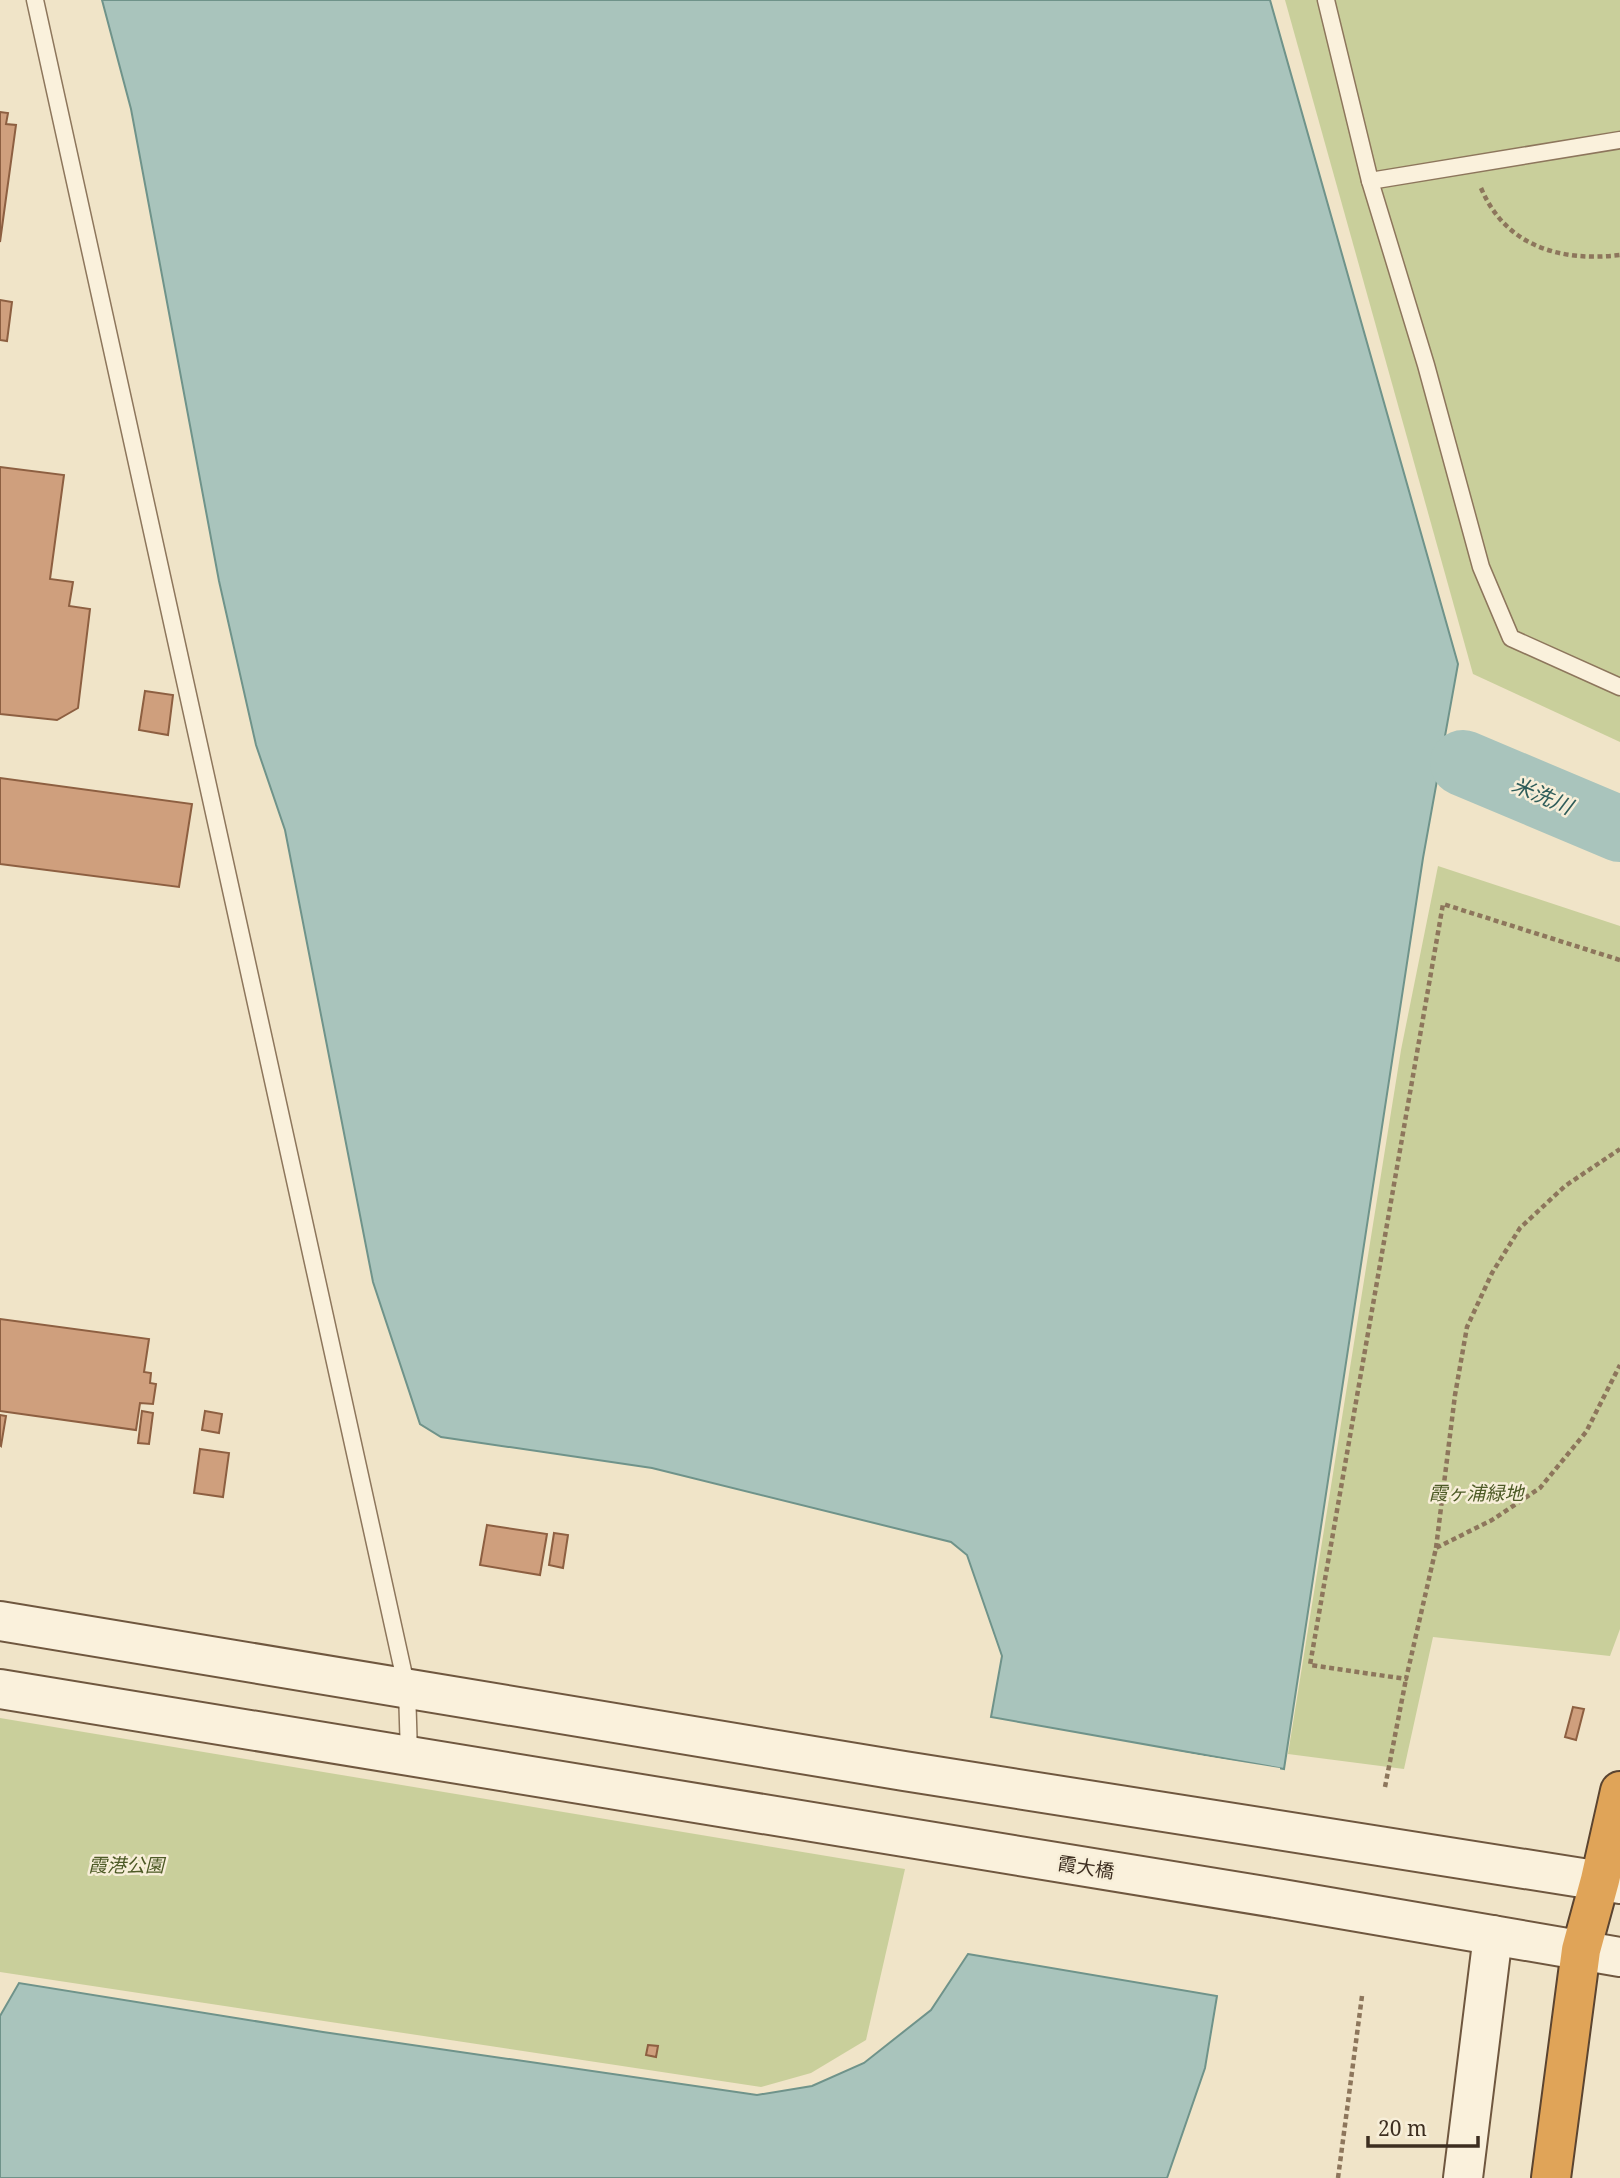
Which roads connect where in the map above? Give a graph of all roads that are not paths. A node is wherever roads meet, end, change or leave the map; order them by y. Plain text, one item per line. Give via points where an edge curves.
1 (35, 0) edge
2 (1326, 0) edge
3 (1620, 140) edge
4 (1370, 181) junction
5 (1620, 687) edge
6 (0, 1621) edge
7 (0, 1689) edge
8 (407, 1689) junction
9 (409, 1755) junction
10 (1620, 1791) edge
11 (1610, 1882) edge
12 (1493, 1935) junction
13 (1581, 1950) junction
14 (1620, 1957) edge
15 (1463, 2178) edge
16 (1551, 2178) edge

1 - 8 lane
2 - 4 lane
3 - 4 lane
4 - 5 lane via 1481,567 1511,638
6 - 8 street
7 - 9 street, 霞大橋
8 - 9 lane
8 - 11 street
9 - 12 street, 霞大橋
10 - 11 highway
11 - 13 highway
12 - 13 street, 霞大橋
12 - 15 street
13 - 14 street, 霞大橋
13 - 16 highway

